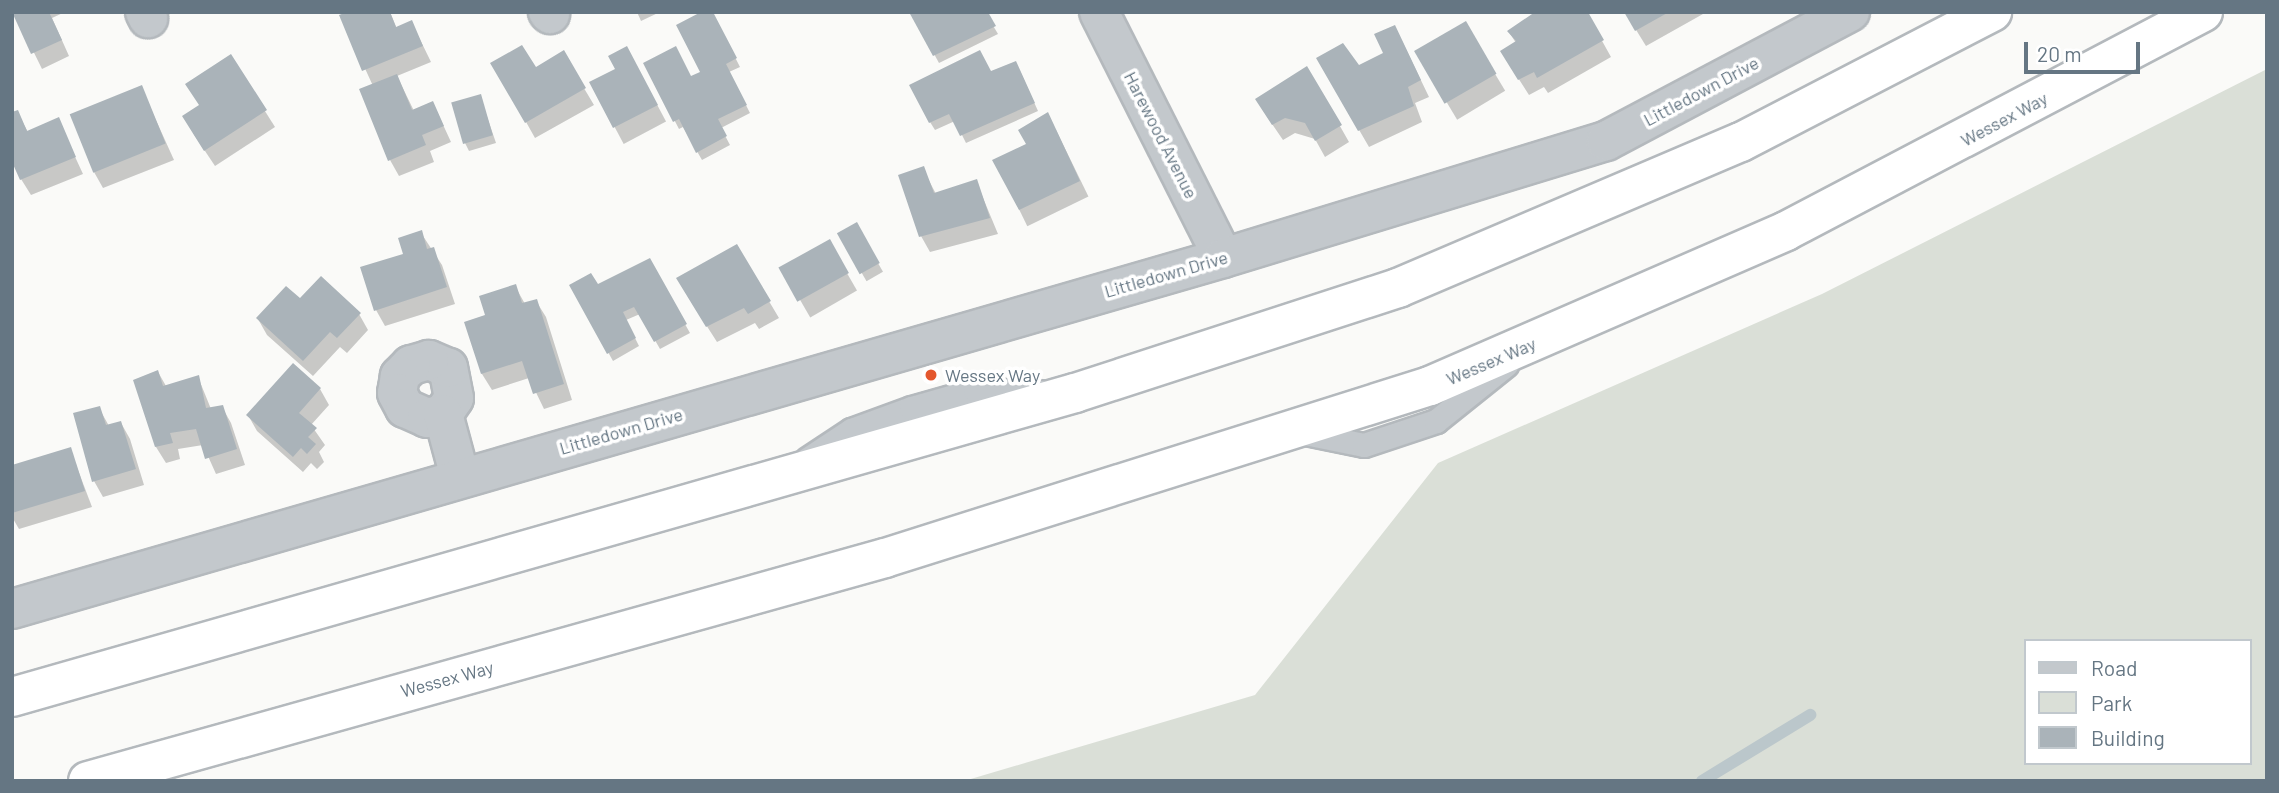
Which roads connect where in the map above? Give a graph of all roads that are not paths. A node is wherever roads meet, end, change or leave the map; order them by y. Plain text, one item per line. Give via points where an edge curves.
1 (1099, 12) edge
2 (1850, 12) edge
3 (1992, 12) edge
4 (2203, 12) edge
5 (1223, 258) junction
6 (443, 414) dead end
7 (460, 477) junction
8 (12, 609) edge
9 (12, 697) edge
10 (88, 781) edge

1 - 5 street, Harewood Avenue
2 - 5 street, Littledown Drive via 1606,141
3 - 9 highway via 1741,142 1398,288 1075,393
4 - 10 highway, Wessex Way via 1786,231 1430,386 885,558
5 - 7 street, Littledown Drive
6 - 7 street
7 - 8 street, Littledown Drive

